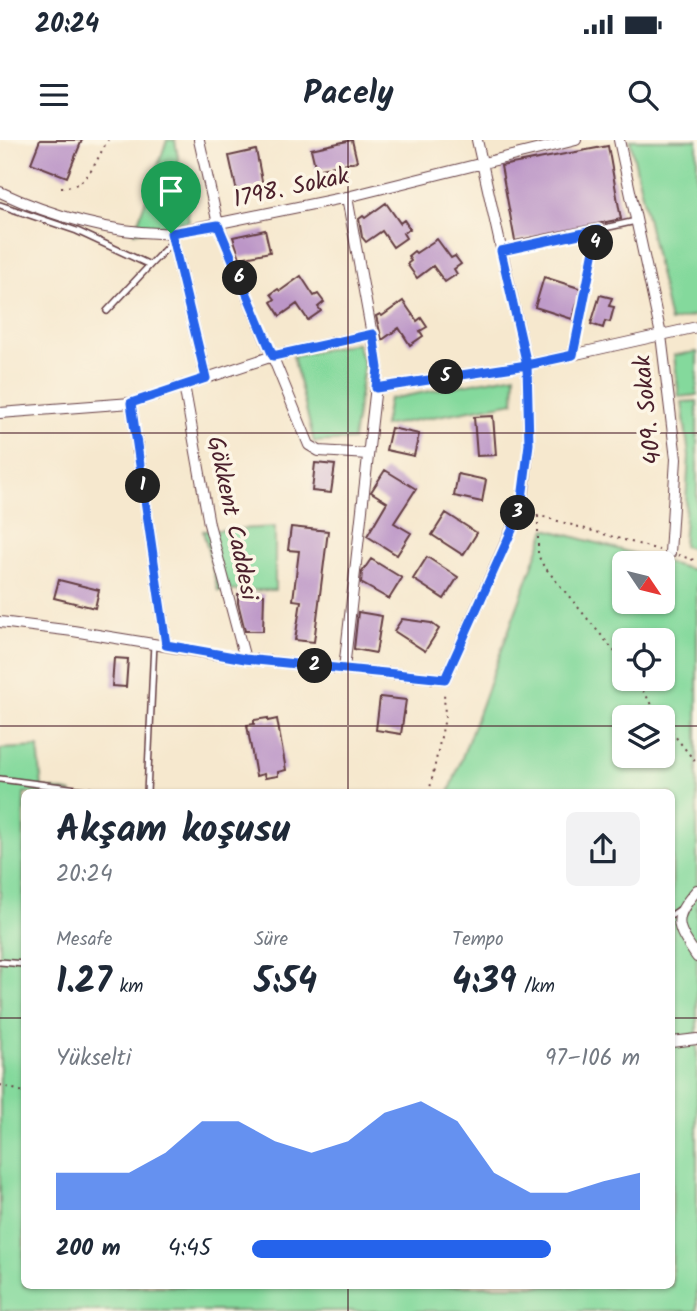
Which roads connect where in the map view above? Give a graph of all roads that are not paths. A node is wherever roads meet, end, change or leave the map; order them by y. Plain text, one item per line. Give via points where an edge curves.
1 (199, 140) edge
2 (477, 140) edge
3 (576, 140) edge
4 (619, 140) edge
5 (481, 164) junction
6 (0, 192) edge
7 (347, 197) junction
8 (0, 205) edge
9 (636, 221) junction
10 (218, 225) junction
11 (598, 230) junction
12 (172, 237) junction
13 (501, 251) junction
14 (150, 265) junction
15 (107, 311) dead end
16 (697, 327) edge
17 (373, 334) junction
18 (661, 335) junction
19 (573, 355) junction
20 (273, 356) junction
21 (527, 365) junction
22 (206, 378) junction
23 (184, 385) junction
24 (376, 388) junction
25 (131, 403) junction
26 (0, 413) edge
27 (368, 454) junction
28 (670, 551) edge
29 (0, 622) edge
30 (154, 643) junction
31 (166, 645) junction
32 (245, 659) junction
33 (344, 669) junction
34 (0, 779) edge
35 (77, 789) edge
36 (146, 789) edge
37 (697, 890) edge
38 (682, 908) junction
39 (675, 913) edge
40 (697, 957) edge
41 (0, 962) edge
42 (21, 964) edge
43 (697, 1039) edge
44 (675, 1042) edge

1 - 10 street
2 - 5 street
3 - 5 street, 1798. Sokak
4 - 9 street, 409. Sokak
5 - 7 street, 1798. Sokak
5 - 13 street
6 - 12 street, 1798. Sokak via 61,215
7 - 10 street, 1798. Sokak
7 - 17 street
8 - 14 lane via 77,231
9 - 11 lane
9 - 18 street, 409. Sokak
10 - 12 street, 1798. Sokak
10 - 20 street
11 - 13 lane
11 - 19 lane
12 - 14 lane
12 - 22 street
13 - 21 street
14 - 15 lane
16 - 18 street
17 - 20 street
17 - 24 street
18 - 19 street
18 - 28 street, 409. Sokak via 676,459
19 - 21 street
20 - 22 street
20 - 27 street via 309,445 320,451
21 - 24 street
21 - 33 street via 529,444 522,499 445,679
22 - 23 street
23 - 25 street
23 - 32 street, Gökkent Caddesi via 209,524
24 - 27 street
25 - 26 street
25 - 31 street
27 - 33 street
29 - 30 street
30 - 31 street
30 - 36 lane
31 - 32 street
32 - 33 street
34 - 35 lane
37 - 38 street
38 - 39 lane
38 - 40 street via 680,930
41 - 42 lane
43 - 44 street

